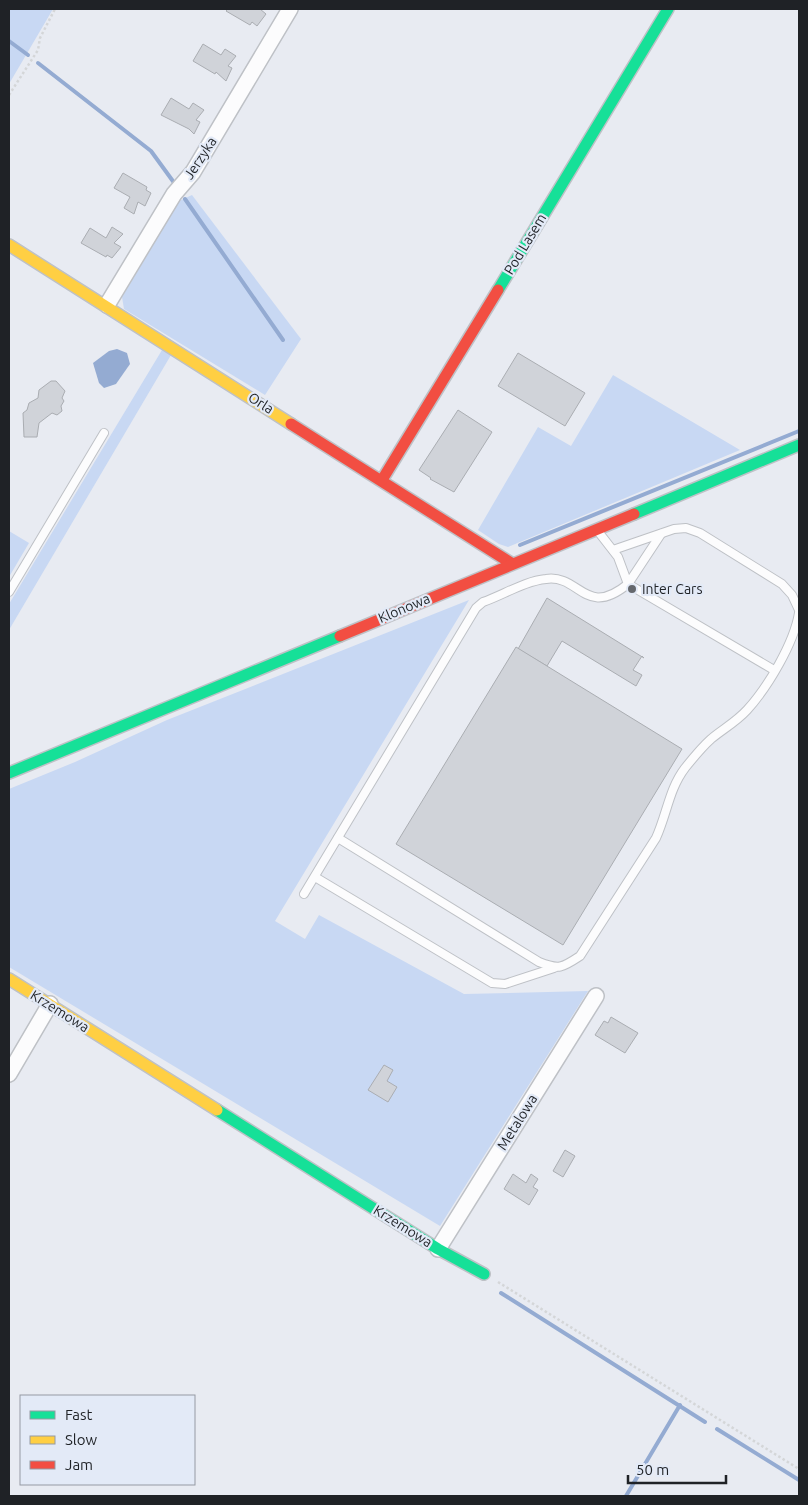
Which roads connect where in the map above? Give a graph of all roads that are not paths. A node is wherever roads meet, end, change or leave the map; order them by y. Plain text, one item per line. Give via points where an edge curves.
1 (290, 9) edge
2 (668, 9) edge
3 (9, 245) edge
4 (107, 305) junction
5 (104, 433) dead end
6 (799, 445) edge
7 (382, 480) junction
8 (595, 529) junction
9 (661, 534) junction
10 (612, 550) junction
11 (511, 563) junction
12 (628, 584) junction
13 (9, 592) edge
14 (799, 612) edge
15 (774, 670) junction
16 (9, 773) edge
17 (338, 838) junction
18 (315, 877) junction
19 (304, 894) dead end
20 (554, 968) junction
21 (9, 979) edge
22 (596, 996) dead end
23 (50, 1004) junction
24 (9, 1074) edge
25 (438, 1249) junction
26 (484, 1274) road end

1 - 4 street, Jerzyka via 193,172 174,194
2 - 7 street, Pod Lasem
3 - 4 street, Orla
4 - 7 street, Orla
5 - 13 lane
6 - 8 street, Klonowa
7 - 11 street, Orla
8 - 10 lane
8 - 11 street, Klonowa
9 - 10 lane
9 - 12 lane
9 - 14 lane via 686,528 700,533 782,584 792,595
10 - 12 lane
11 - 16 street, Klonowa
12 - 15 lane
12 - 17 lane via 613,594 594,598 564,582 547,578 483,602 476,608
14 - 15 lane via 796,630
15 - 20 lane via 747,710 712,738 684,770 669,796 656,838 580,956 565,966
17 - 18 lane
17 - 20 lane via 539,962
18 - 19 lane
18 - 20 lane via 492,983 505,984
21 - 23 street, Krzemowa
22 - 25 street, Metalowa
23 - 24 street
23 - 25 street, Krzemowa
25 - 26 street, Krzemowa

